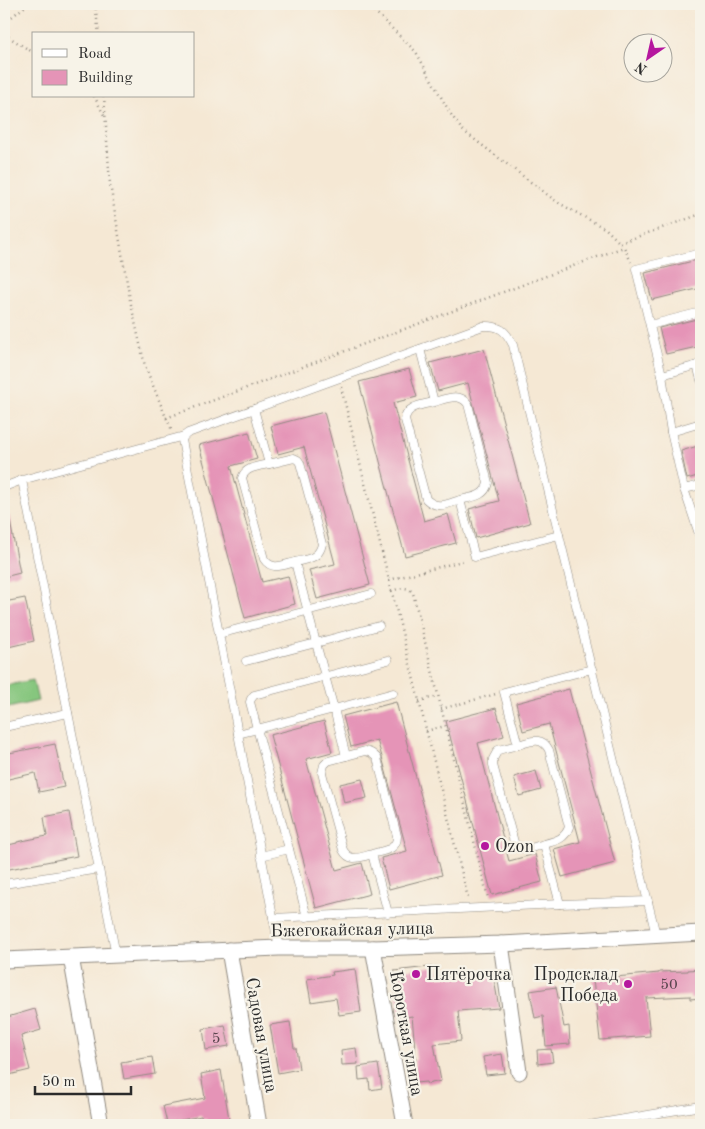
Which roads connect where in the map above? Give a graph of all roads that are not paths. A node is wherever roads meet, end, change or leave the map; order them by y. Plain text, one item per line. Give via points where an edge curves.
1 (701, 254) edge
2 (701, 312) edge
3 (650, 325) junction
4 (420, 349) junction
5 (699, 365) edge
6 (662, 375) junction
7 (701, 380) edge
8 (434, 402) junction
9 (254, 409) junction
10 (701, 423) edge
11 (672, 432) junction
12 (184, 436) junction
13 (269, 464) junction
14 (22, 480) junction
15 (701, 485) edge
16 (4, 487) edge
17 (684, 489) junction
18 (460, 500) junction
19 (559, 535) junction
20 (701, 540) edge
21 (295, 562) junction
22 (371, 594) dead end
23 (308, 611) junction
24 (379, 626) dead end
25 (218, 634) junction
26 (316, 643) junction
27 (388, 660) dead end
28 (246, 661) dead end
29 (592, 669) junction
30 (325, 677) junction
31 (393, 693) dead end
32 (334, 709) junction
33 (68, 713) junction
34 (4, 727) edge
35 (257, 729) junction
36 (238, 734) junction
37 (518, 744) junction
38 (346, 756) junction
39 (544, 844) junction
40 (289, 849) junction
41 (372, 854) junction
42 (261, 856) junction
43 (99, 869) junction
44 (4, 884) edge
45 (648, 901) junction
46 (560, 904) junction
47 (388, 913) junction
48 (307, 917) junction
49 (273, 918) junction
50 (701, 934) edge
51 (656, 935) junction
52 (501, 944) junction
53 (279, 948) junction
54 (373, 948) junction
55 (229, 950) junction
56 (116, 955) junction
57 (71, 957) junction
58 (4, 960) edge
59 (519, 1072) dead end
60 (701, 1106) edge
61 (100, 1125) edge
62 (259, 1125) edge
63 (405, 1125) edge
64 (589, 1125) edge

1 - 3 lane via 636,269
2 - 3 lane
3 - 6 lane
4 - 8 lane
4 - 9 lane
4 - 19 lane via 484,326 496,326 509,336
5 - 6 lane
5 - 7 lane
6 - 11 lane
8 - 18 lane via 461,397 468,404 488,483 480,495
8 - 18 lane via 412,408 405,415 405,420 426,499 438,506
9 - 12 lane
9 - 13 lane
10 - 11 lane
11 - 17 lane
12 - 14 lane
12 - 25 lane via 183,446
13 - 21 lane via 246,471 242,478 264,560 276,567
13 - 21 lane via 294,458 300,463 322,544 315,556
14 - 16 lane
14 - 33 lane
15 - 17 lane
17 - 20 lane
18 - 19 lane via 475,557
19 - 29 lane
21 - 23 lane
22 - 23 lane
23 - 25 lane
23 - 26 lane
24 - 26 lane
25 - 36 lane
26 - 28 lane
26 - 30 lane
27 - 30 lane
29 - 37 lane via 504,692
29 - 45 lane
30 - 32 lane
30 - 35 lane via 250,699
31 - 32 lane
32 - 35 lane
32 - 38 lane
33 - 34 lane
33 - 43 lane
35 - 36 lane
35 - 40 lane
36 - 42 lane
37 - 39 lane via 542,741 546,745 569,827 564,837
37 - 39 lane via 498,750 493,765 516,846 525,849
38 - 41 lane via 328,761 322,773 346,855 354,858
38 - 41 lane via 365,751 377,758 397,842 391,849
39 - 46 lane
40 - 42 lane
40 - 48 lane
41 - 47 lane
42 - 49 lane
43 - 44 lane
43 - 56 lane
45 - 46 lane
45 - 51 lane
46 - 47 lane
47 - 48 lane
48 - 49 lane
49 - 53 lane
50 - 51 street, Бжегокайская улица
51 - 52 street, Бжегокайская улица
52 - 54 street, Бжегокайская улица
52 - 59 street
53 - 54 street, Бжегокайская улица
53 - 55 street, Бжегокайская улица
54 - 63 street, Короткая улица
55 - 56 street, Бжегокайская улица
55 - 62 street, Садовая улица
56 - 57 street, Бжегокайская улица
57 - 58 street, Бжегокайская улица
57 - 61 street
60 - 64 lane

